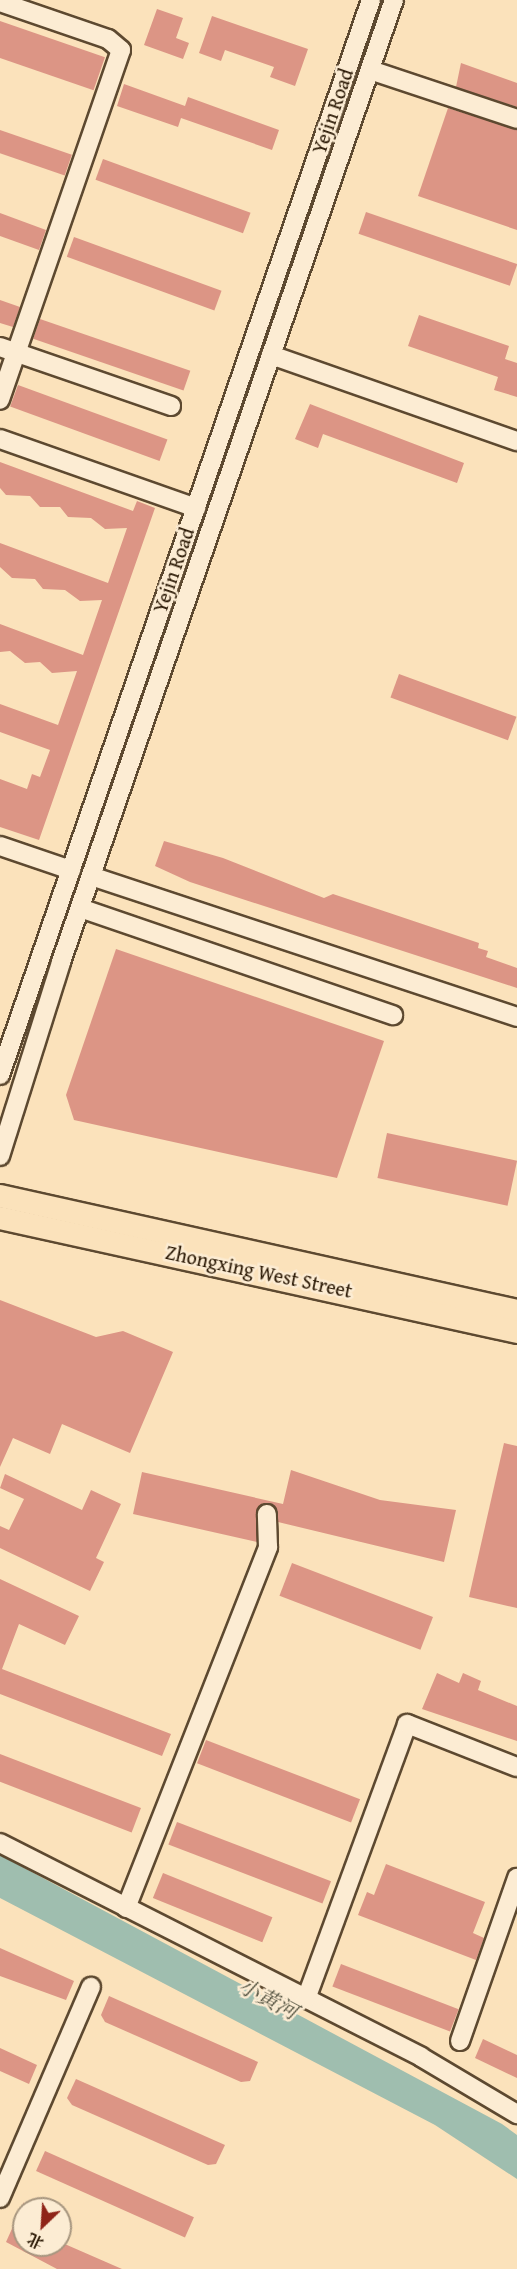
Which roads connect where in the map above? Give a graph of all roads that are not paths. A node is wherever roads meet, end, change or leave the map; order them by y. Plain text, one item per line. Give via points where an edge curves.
1 (371, 0) edge
2 (394, 0) edge
3 (0, 2) edge
4 (370, 70) junction
5 (517, 119) edge
6 (8, 350) edge
7 (271, 355) junction
8 (0, 400) edge
9 (171, 406) dead end
10 (0, 439) edge
11 (517, 441) edge
12 (196, 508) junction
13 (0, 846) edge
14 (70, 870) junction
15 (91, 876) junction
16 (80, 908) junction
17 (393, 1015) dead end
18 (517, 1017) edge
19 (0, 1075) edge
20 (0, 1156) edge
21 (0, 1196) edge
22 (0, 1218) edge
23 (517, 1311) edge
24 (517, 1332) edge
25 (267, 1514) dead end
26 (517, 1767) edge
27 (0, 1843) edge
28 (517, 1878) edge
29 (126, 1908) junction
30 (91, 1988) dead end
31 (306, 1999) junction
32 (460, 2041) dead end
33 (517, 2114) edge
34 (0, 2198) edge

1 - 12 street, Yejin Road
2 - 4 street, Yejin Road
3 - 6 street via 108,39 121,50
4 - 5 street
4 - 7 street, Yejin Road
6 - 8 street
6 - 9 street
7 - 11 street
7 - 15 street, Yejin Road
10 - 12 street
12 - 14 street, Yejin Road
13 - 14 street
14 - 19 street, Yejin Road
15 - 16 street, Yejin Road
15 - 18 street
16 - 17 street
16 - 20 street, Yejin Road
21 - 23 main road, Zhongxing West Street
22 - 24 main road, Zhongxing West Street
25 - 29 street via 268,1546
26 - 31 street via 407,1724
27 - 29 street
28 - 32 street
29 - 31 street
30 - 34 street
31 - 33 street via 421,2056

